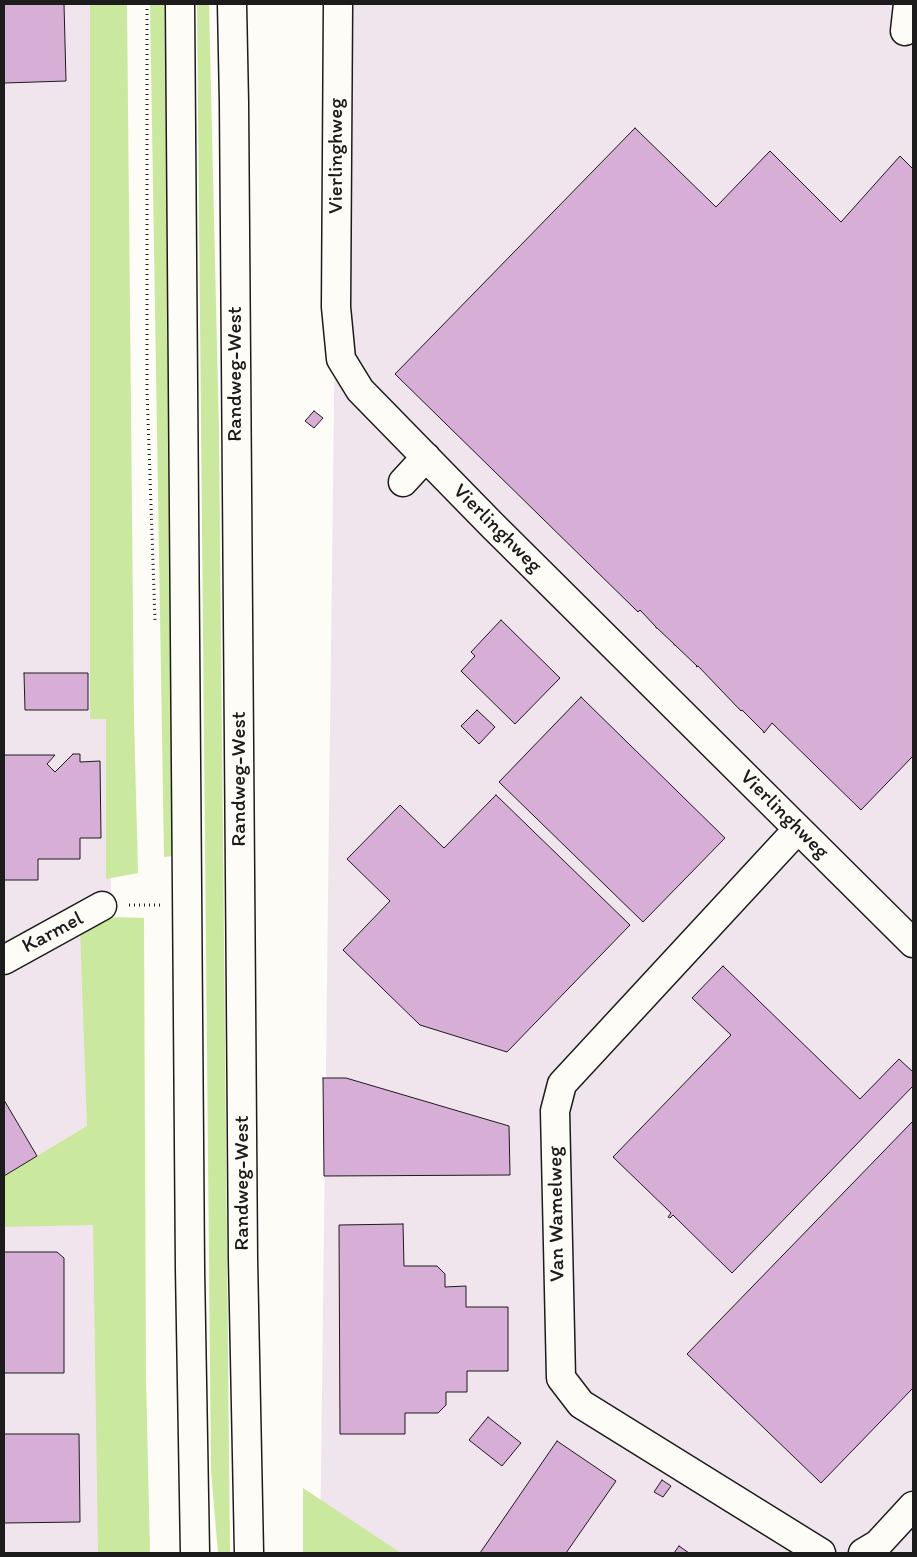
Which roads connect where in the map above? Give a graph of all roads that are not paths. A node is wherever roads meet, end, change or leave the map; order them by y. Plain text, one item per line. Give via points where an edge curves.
1 (180, 4) edge
2 (232, 4) edge
3 (338, 4) edge
4 (908, 4) edge
5 (905, 31) dead end
6 (426, 457) junction
7 (403, 482) dead end
8 (798, 829) junction
9 (102, 906) dead end
10 (913, 943) edge
11 (4, 960) edge
12 (913, 1506) edge
13 (195, 1553) edge
14 (249, 1553) edge
15 (821, 1553) edge
16 (863, 1553) edge

1 - 13 main road
2 - 14 main road, Randweg-West via 243,1249
3 - 6 main road, Vierlinghweg via 336,307 341,359 360,390
4 - 5 main road
6 - 7 main road
6 - 8 main road, Vierlinghweg
8 - 10 main road, Vierlinghweg
8 - 15 main road, Van Wamelweg via 562,1084 555,1111 561,1378 581,1404
9 - 11 main road, Karmel
12 - 16 main road via 878,1544

